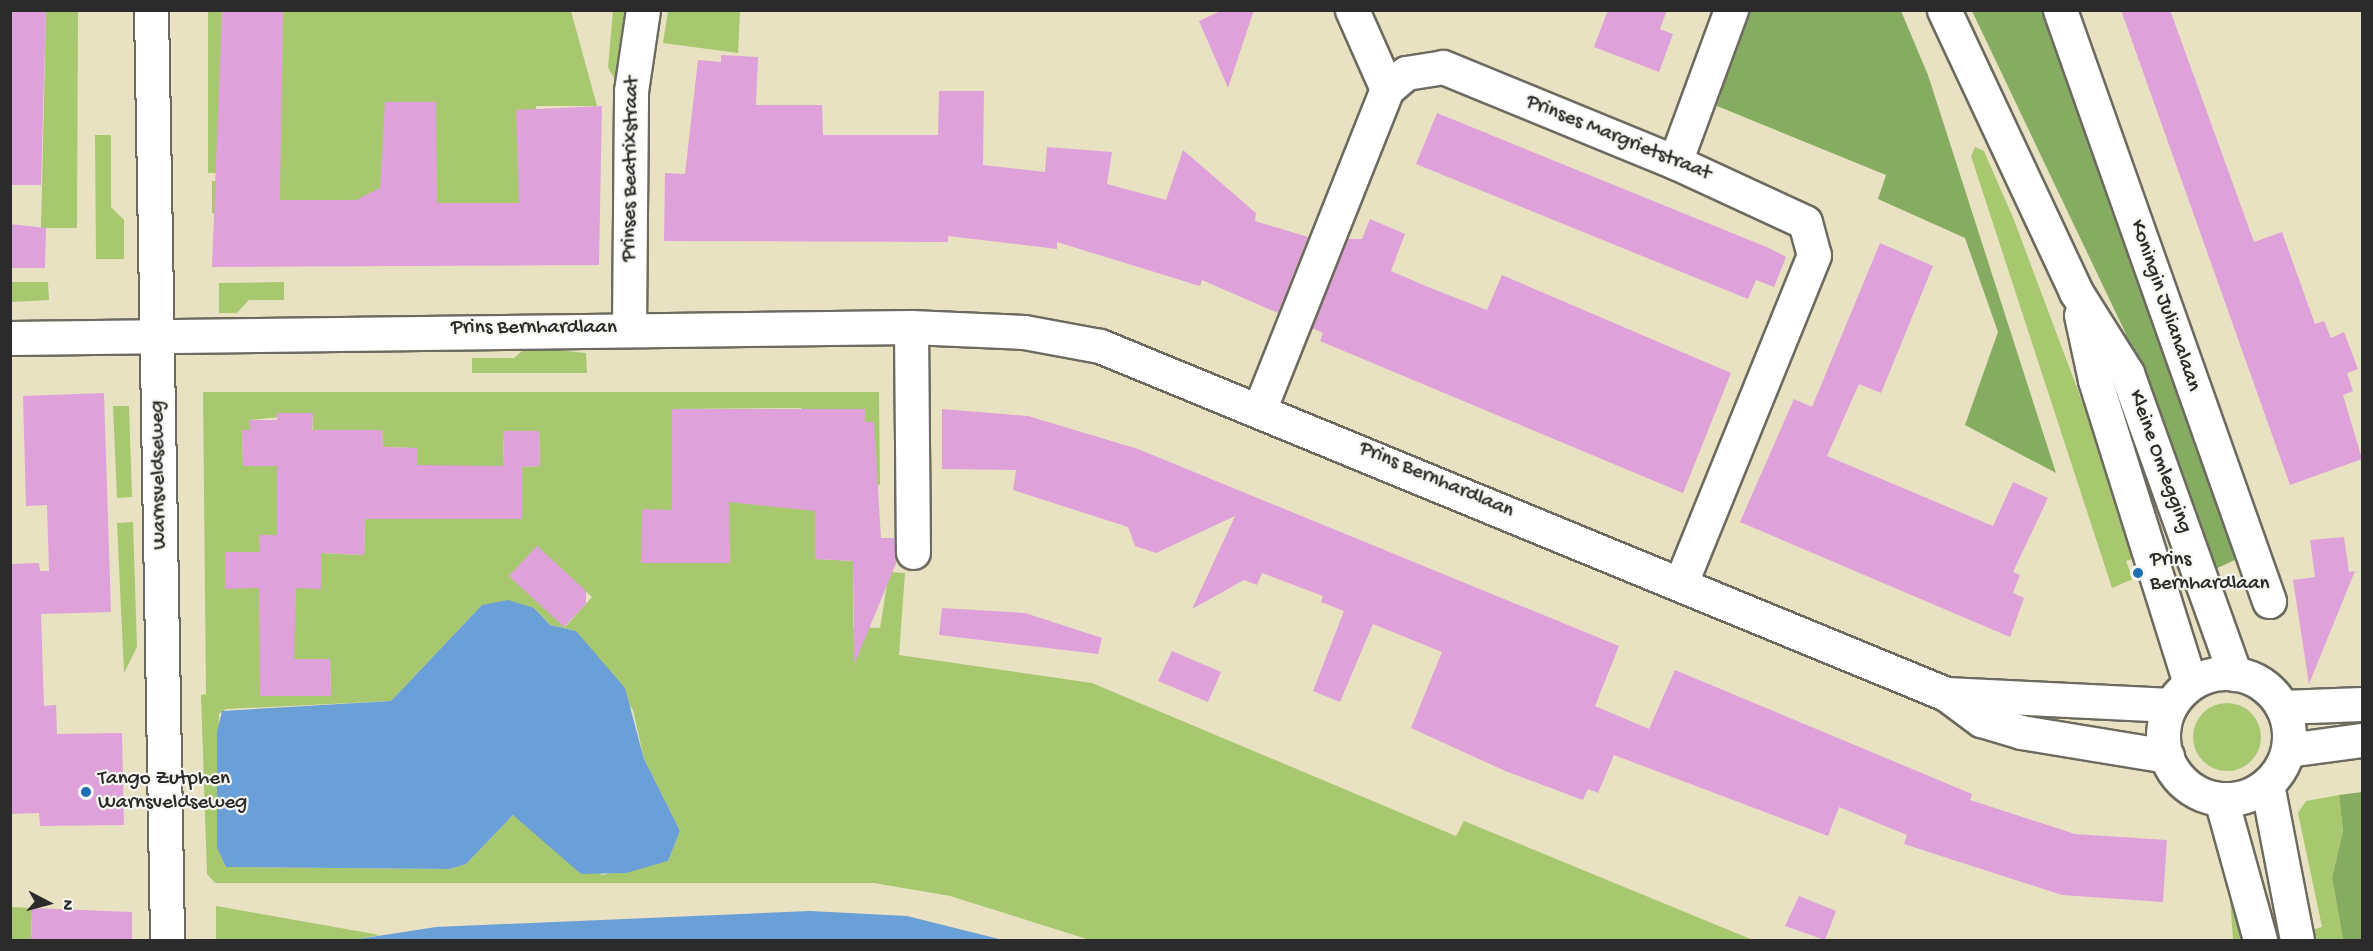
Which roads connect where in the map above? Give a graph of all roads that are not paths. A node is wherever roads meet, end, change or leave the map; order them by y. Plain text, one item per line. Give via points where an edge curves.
1 (151, 10) edge
2 (643, 10) edge
3 (1352, 10) edge
4 (1731, 10) edge
5 (1944, 10) edge
6 (2060, 10) edge
7 (1387, 89) junction
8 (1675, 162) junction
9 (2076, 292) junction
10 (912, 327) junction
11 (629, 328) junction
12 (156, 333) junction
13 (10, 338) edge
14 (1260, 408) junction
15 (913, 552) dead end
16 (1682, 583) junction
17 (2269, 600) dead end
18 (2235, 674) junction
19 (1946, 694) junction
20 (2181, 695) junction
21 (2362, 704) edge
22 (2282, 707) junction
23 (2362, 740) edge
24 (2288, 750) junction
25 (2167, 756) junction
26 (2267, 784) junction
27 (2221, 799) junction
28 (167, 940) edge
29 (2260, 940) edge
30 (2297, 940) edge

1 - 12 street, Warnsveldseweg
2 - 11 street, Prinses Beatrixstraat via 631,91
3 - 7 street
4 - 8 street
5 - 9 street, Kleine Omlegging
6 - 17 street, Koningin Julianalaan
7 - 8 street, Prinses Margrietstraat via 1406,73 1443,68
7 - 14 street
8 - 16 street, Prinses Margrietstraat via 1805,222 1814,255
9 - 18 street, Kleine Omlegging via 2127,373
9 - 20 street, Kleine Omlegging via 2095,380
10 - 11 street, Prins Bernhardlaan
10 - 14 street, Prins Bernhardlaan via 1024,332 1100,346
10 - 15 street
11 - 12 street, Prins Bernhardlaan
12 - 13 street, Prins Bernhardlaan
12 - 28 street, Warnsveldseweg
14 - 16 street, Prins Bernhardlaan
16 - 19 street, Prins Bernhardlaan
18 - 20 street via 2213,675
18 - 22 street via 2268,689
19 - 20 street, Prins Bernhardlaan
19 - 25 street, Prins Bernhardlaan via 1981,720 2021,732
20 - 25 street via 2164,738
21 - 22 street
22 - 24 street
23 - 24 street
24 - 26 street
25 - 27 street via 2188,787
26 - 27 street via 2250,795
26 - 30 street
27 - 29 street

